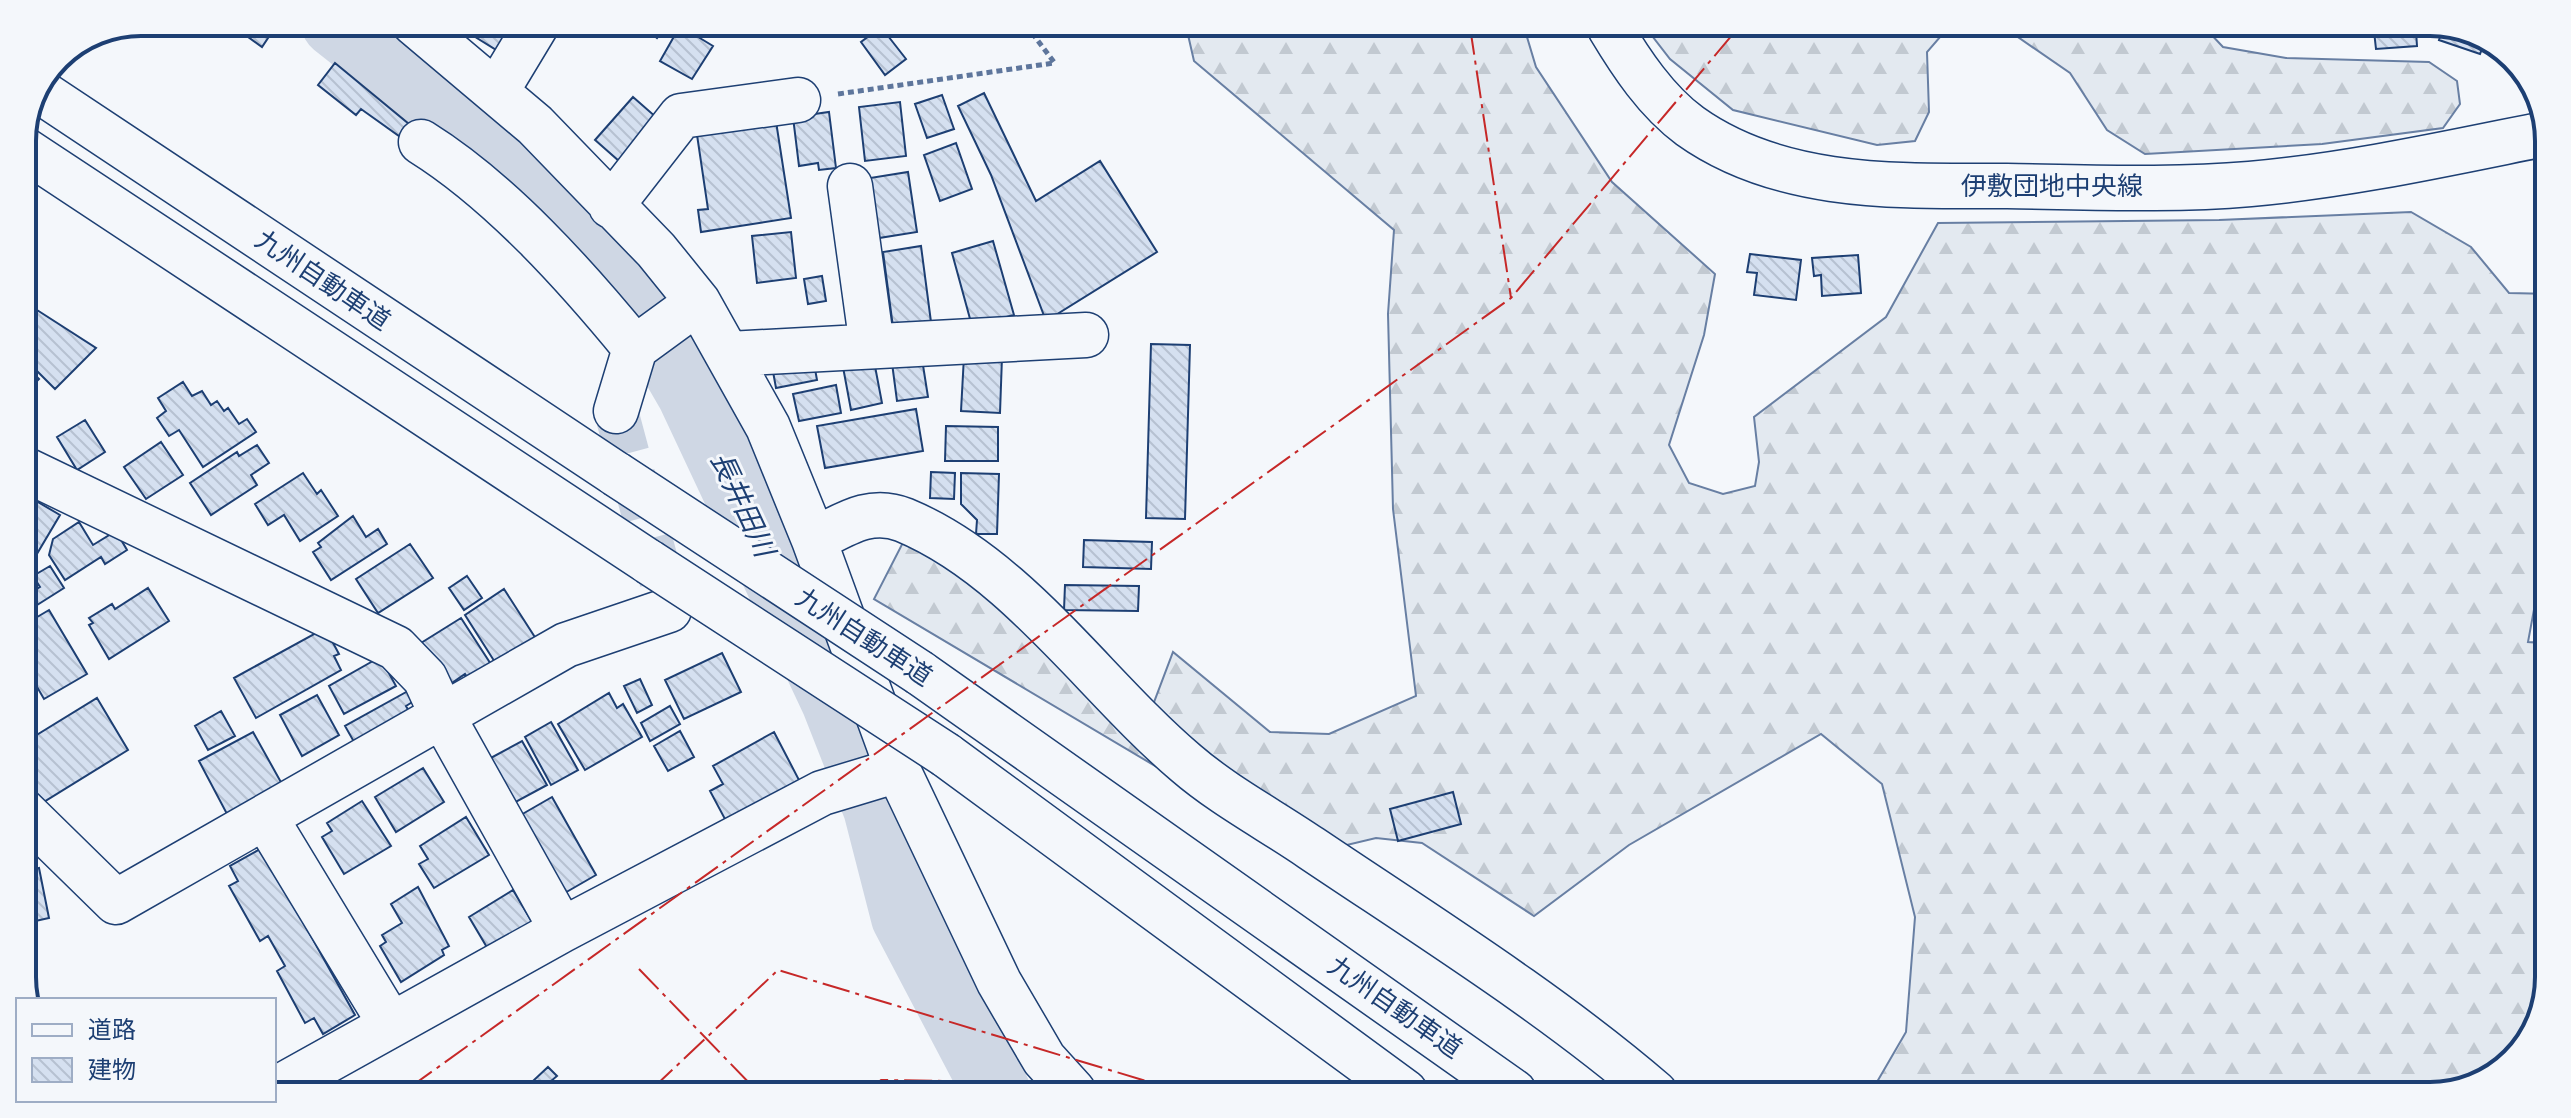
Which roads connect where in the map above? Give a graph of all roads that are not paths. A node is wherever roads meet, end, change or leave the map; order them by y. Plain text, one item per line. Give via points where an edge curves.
1 (429, 36) edge
2 (530, 36) edge
3 (1616, 36) edge
4 (496, 92) junction
5 (46, 96) edge
6 (798, 100) road end
7 (2535, 136) edge
8 (421, 142) dead end
9 (36, 157) edge
10 (850, 186) dead end
11 (611, 206) junction
12 (698, 302) junction
13 (1086, 335) dead end
14 (872, 346) junction
15 (635, 348) junction
16 (729, 354) junction
17 (616, 411) tunnel mouth
18 (36, 475) edge
19 (814, 540) junction
20 (669, 610) dead end
21 (443, 717) junction
22 (888, 772) junction
23 (265, 817) junction
24 (36, 824) edge
25 (562, 930) junction
26 (391, 1025) junction
27 (289, 1082) edge
28 (1065, 1082) edge
29 (1391, 1082) edge
30 (1500, 1082) edge
31 (1643, 1082) edge

1 - 4 main road
2 - 4 main road
3 - 7 main road, 伊敷団地中央線 via 1655,92 1690,125 1786,170 1856,183 2247,185 2359,170
4 - 11 main road via 535,125
5 - 30 main road, 九州自動車道, bridge via 920,673
6 - 11 main road via 681,116
8 - 15 main road via 452,161 577,278
9 - 29 main road, 九州自動車道, bridge via 946,755
10 - 14 main road
11 - 12 main road
12 - 15 main road
12 - 16 main road
13 - 14 main road
14 - 16 main road
15 - 17 main road
16 - 19 main road via 768,427
18 - 21 main road via 396,648 425,678
19 - 22 main road
19 - 31 main road via 866,514 902,519 960,550 1029,609 1187,764 1422,923
20 - 21 main road via 566,645
21 - 23 main road
21 - 25 main road
22 - 25 main road via 822,793
22 - 28 main road via 999,982 1044,1059
23 - 24 main road via 116,902
23 - 26 main road
25 - 26 main road
26 - 27 main road

